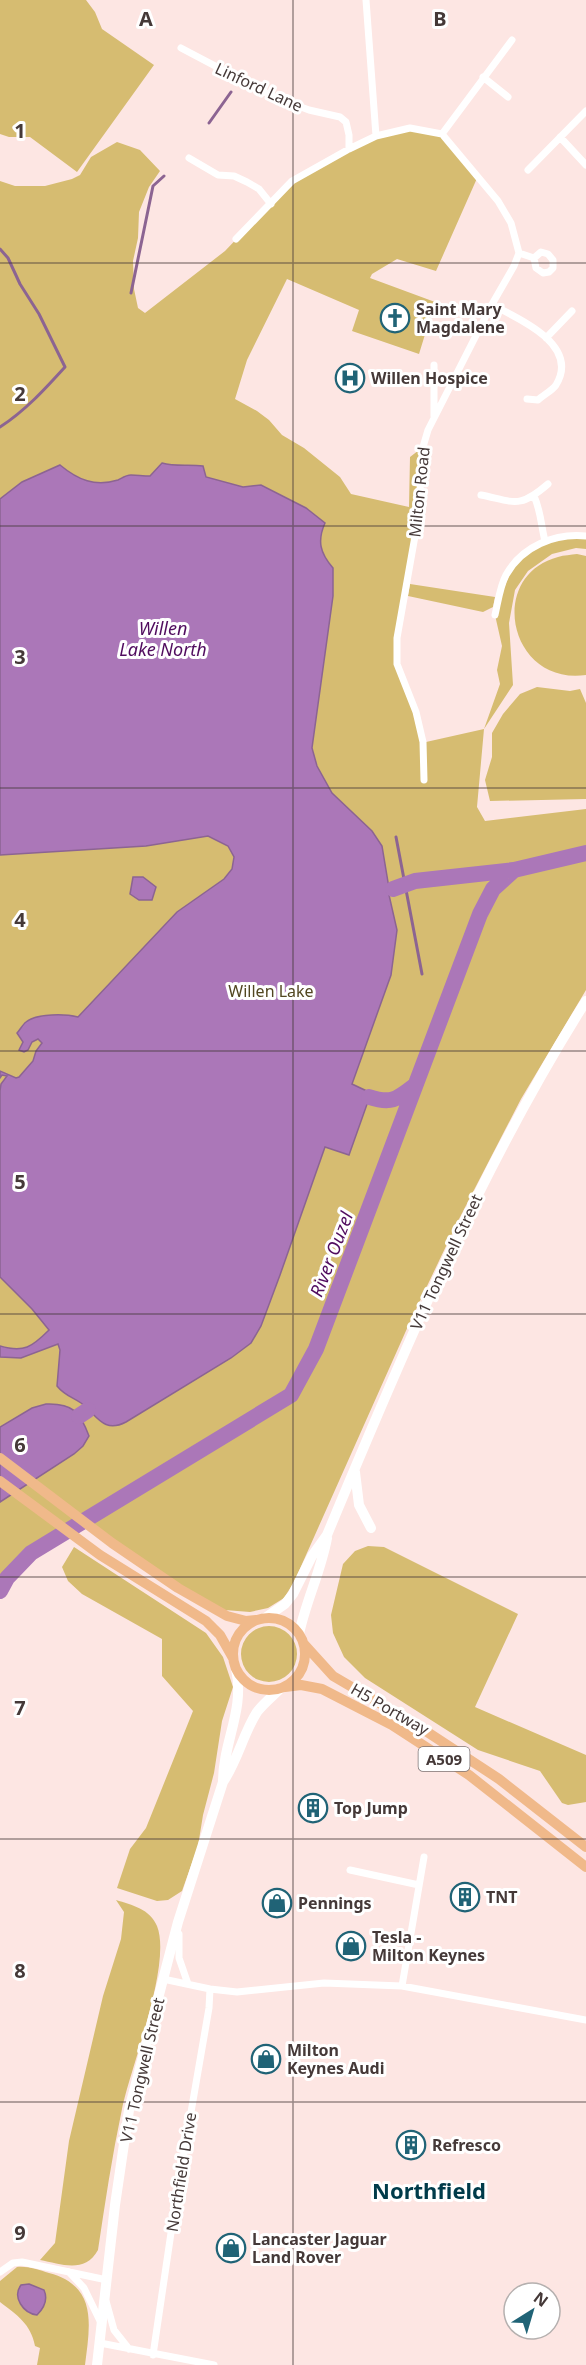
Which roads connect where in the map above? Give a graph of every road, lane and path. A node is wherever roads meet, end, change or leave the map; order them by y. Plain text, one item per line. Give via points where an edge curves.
1 (366, 0) edge
2 (512, 40) dead end
3 (181, 48) dead end
4 (483, 77) junction
5 (508, 98) dead end
6 (586, 111) edge
7 (442, 134) junction
8 (376, 136) junction
9 (560, 137) junction
10 (349, 149) junction
11 (189, 158) dead end
12 (586, 165) edge
13 (528, 170) dead end
14 (271, 204) junction
15 (236, 240) dead end
16 (519, 253) junction
17 (534, 258) dead end
18 (492, 305) junction
19 (572, 311) dead end
20 (546, 338) junction
21 (434, 365) dead end
22 (527, 399) dead end
23 (434, 418) junction
24 (548, 484) dead end
25 (481, 495) dead end
26 (534, 496) junction
27 (586, 536) edge
28 (545, 541) junction
29 (495, 615) dead end
30 (424, 780) dead end
31 (586, 1001) edge
32 (0, 1458) edge
33 (355, 1472) junction
34 (0, 1481) edge
35 (371, 1528) dead end
36 (327, 1535) junction
37 (261, 1619) junction
38 (302, 1639) junction
39 (233, 1658) junction
40 (236, 1669) junction
41 (283, 1688) junction
42 (223, 1782) junction
43 (586, 1847) edge
44 (424, 1857) dead end
45 (586, 1867) edge
46 (350, 1870) dead end
47 (419, 1885) junction
48 (178, 1922) junction
49 (163, 1979) junction
50 (188, 1984) junction
51 (402, 1986) junction
52 (210, 1989) junction
53 (586, 2019) edge
54 (67, 2271) junction
55 (0, 2272) edge
56 (107, 2280) junction
57 (105, 2295) junction
58 (102, 2325) junction
59 (100, 2343) junction
60 (129, 2349) junction
61 (153, 2355) junction
62 (97, 2365) edge
63 (214, 2365) edge

1 - 8 street
2 - 4 street
3 - 10 street, Linford Lane via 272,96 340,117 346,122
4 - 5 street
4 - 7 street
6 - 9 street
7 - 8 street via 410,128
7 - 16 street via 498,201 511,223
8 - 10 street
9 - 12 street
9 - 13 street
10 - 14 street via 301,174
11 - 14 street via 218,175 247,182
14 - 15 street
16 - 17 street
16 - 18 street, Milton Road
18 - 20 street
18 - 23 street, Milton Road
19 - 20 street
20 - 22 street via 560,354 564,366 551,390 538,400
21 - 23 street
23 - 30 street, Milton Road via 423,447 418,519 397,638 397,664 423,742
24 - 26 street
25 - 26 street via 518,503
26 - 28 street
27 - 28 street
28 - 29 street via 506,576
31 - 33 street, V11 Tongwell Street via 580,1018 518,1114 466,1218 424,1306
32 - 37 main road, A509 via 112,1543 194,1598 238,1620
33 - 35 street via 359,1505
33 - 36 street, V11 Tongwell Street
34 - 39 main road via 100,1555 206,1621 220,1635
36 - 37 street, V11 Tongwell Street via 293,1594
36 - 38 street, V11 Tongwell Street via 323,1562 303,1614
37 - 38 main road, A509 via 285,1621
37 - 39 main road via 238,1635
38 - 41 main road via 303,1669
38 - 43 main road, H5 Portway / A509 via 333,1676 490,1773
39 - 40 main road
40 - 41 main road, A509 via 255,1688
40 - 42 street, V11 Tongwell Street via 239,1701 223,1763
41 - 42 street, V11 Tongwell Street via 258,1711 234,1767
41 - 45 main road, H5 Portway / A509 via 302,1685 322,1689 392,1725 469,1775
42 - 48 street, V11 Tongwell Street
44 - 47 street
46 - 47 street
47 - 51 street
48 - 49 street, V11 Tongwell Street
48 - 50 street via 179,1958
49 - 50 street
49 - 56 street, V11 Tongwell Street via 129,2110
50 - 52 street
51 - 52 street via 337,1982 237,1992
51 - 53 street
52 - 61 street, Northfield Drive
54 - 55 street via 22,2262
54 - 56 street
54 - 58 street via 79,2280
56 - 57 street, V11 Tongwell Street
57 - 58 street, V11 Tongwell Street
57 - 60 street via 114,2330
58 - 59 street, V11 Tongwell Street
59 - 60 street
59 - 62 street, V11 Tongwell Street
60 - 61 street
61 - 63 street

